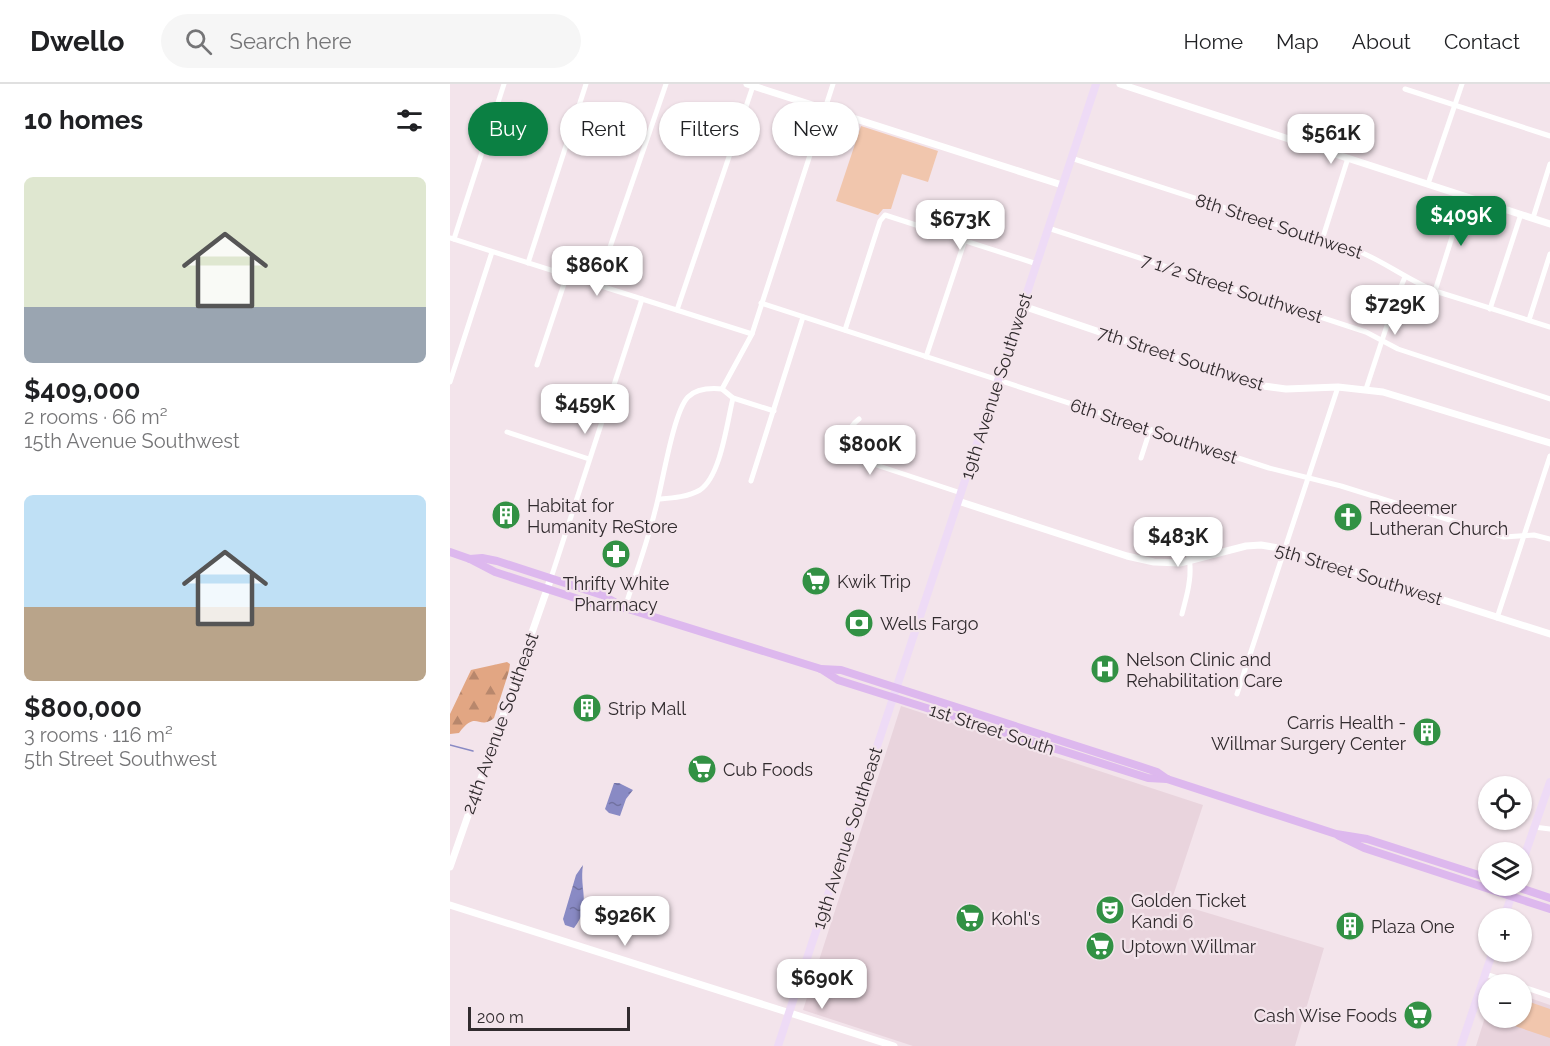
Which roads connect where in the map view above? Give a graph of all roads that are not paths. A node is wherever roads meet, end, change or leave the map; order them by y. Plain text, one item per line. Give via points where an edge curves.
1 (504, 84) edge
2 (586, 84) edge
3 (666, 84) edge
4 (833, 84) edge
5 (1096, 84) edge
6 (1120, 84) edge
7 (1462, 84) edge
8 (750, 85) edge
9 (1405, 89) dead end
10 (803, 102) edge
11 (827, 102) edge
12 (1455, 106) junction
13 (859, 120) edge
14 (1550, 136) edge
15 (809, 156) edge
16 (1071, 158) junction
17 (1348, 158) junction
18 (1550, 164) edge
19 (1428, 184) junction
20 (1062, 185) junction
21 (1465, 196) junction
22 (1521, 214) junction
23 (1533, 218) junction
24 (1550, 224) edge
25 (1048, 228) junction
26 (452, 239) edge
27 (965, 240) junction
28 (1322, 240) junction
29 (492, 252) junction
30 (1550, 254) edge
31 (528, 263) junction
32 (1037, 264) junction
33 (567, 275) junction
34 (1405, 277) junction
35 (597, 285) junction
36 (1435, 291) junction
37 (642, 299) junction
38 (761, 303) junction
39 (1023, 306) junction
40 (1490, 309) junction
41 (677, 310) junction
42 (803, 317) junction
43 (1529, 320) junction
44 (1550, 327) edge
45 (845, 330) junction
46 (752, 334) junction
47 (1381, 340) junction
48 (926, 357) junction
49 (537, 364) dead end
50 (998, 380) junction
51 (450, 382) edge
52 (1338, 387) junction
53 (722, 389) junction
54 (1366, 389) junction
55 (733, 398) junction
56 (1550, 399) edge
57 (774, 411) junction
58 (859, 419) dead end
59 (1150, 430) junction
60 (507, 432) dead end
61 (1550, 443) edge
62 (1550, 456) edge
63 (1141, 458) dead end
64 (589, 459) junction
65 (1308, 478) junction
66 (751, 481) dead end
67 (959, 497) junction
68 (658, 499) junction
69 (1187, 528) dead end
70 (1524, 536) junction
71 (1550, 539) edge
72 (1284, 549) junction
73 (450, 552) edge
74 (470, 559) junction
75 (1190, 562) junction
76 (551, 579) junction
77 (548, 589) junction
78 (626, 608) junction
79 (1182, 614) dead end
80 (1497, 618) junction
81 (1550, 634) edge
82 (821, 669) junction
83 (897, 688) junction
84 (1237, 694) dead end
85 (893, 698) junction
86 (1167, 779) junction
87 (1550, 782) edge
88 (1534, 826) junction
89 (1550, 829) edge
90 (1336, 834) junction
91 (1529, 842) edge
92 (450, 867) edge
93 (1478, 875) edge
94 (1478, 885) edge
95 (1532, 892) edge
96 (1511, 896) joint
97 (1550, 898) edge
98 (450, 905) edge
99 (1507, 908) edge
100 (1550, 909) edge
101 (1489, 962) edge
102 (1485, 974) edge
103 (1532, 990) edge
104 (1478, 995) edge
105 (1550, 996) edge
106 (789, 1012) junction
107 (778, 1046) edge
108 (894, 1046) edge
109 (1461, 1046) edge

1 - 26 street
2 - 31 street
3 - 35 street
4 - 11 street
5 - 16 main road, 19th Avenue Southwest
6 - 17 street
7 - 12 street
8 - 10 street
8 - 41 street
9 - 12 street
12 - 14 street
12 - 19 street
13 - 20 street
15 - 38 street
16 - 20 main road, 19th Avenue Southwest
16 - 28 street, 8th Street Southwest
17 - 19 street
17 - 28 street
18 - 23 street
19 - 21 street
20 - 25 main road, 19th Avenue Southwest
21 - 22 street
21 - 36 street
22 - 23 street
22 - 40 street
23 - 24 street
25 - 32 main road, 19th Avenue Southwest
25 - 47 street, 7 1/2 Street Southwest
26 - 29 street
27 - 32 street
27 - 45 street via 883,216
27 - 48 street
28 - 34 street, 8th Street Southwest via 1374,258
29 - 31 street
29 - 51 street
30 - 43 street
31 - 33 street
32 - 39 main road, 19th Avenue Southwest
33 - 35 street
33 - 49 street
34 - 36 street, 8th Street Southwest
34 - 47 street
35 - 37 street
36 - 40 street, 8th Street Southwest
37 - 41 street
37 - 64 street
38 - 42 street, 6th Street Southwest
38 - 46 street
39 - 50 main road, 19th Avenue Southwest
39 - 52 street, 7th Street Southwest via 1256,385 1286,389
40 - 43 street, 8th Street Southwest
41 - 46 street
42 - 45 street, 6th Street Southwest
42 - 57 street
43 - 44 street, 8th Street Southwest
45 - 48 street, 6th Street Southwest
46 - 53 street
47 - 54 street
47 - 56 street, 7 1/2 Street Southwest
48 - 50 street, 6th Street Southwest
50 - 59 street, 6th Street Southwest
50 - 67 main road, 19th Avenue Southwest
52 - 54 street, 7th Street Southwest
52 - 65 street
53 - 55 street
53 - 68 street via 700,390 683,404
54 - 61 street, 7th Street Southwest
55 - 57 street
55 - 68 street via 718,462 707,483 692,494
57 - 66 street
58 - 67 street, 5th Street Southwest via 848,433 847,449 852,457
59 - 63 street
59 - 65 street, 6th Street Southwest
60 - 64 street
62 - 70 street
64 - 76 street
65 - 70 street, 6th Street Southwest via 1504,537
65 - 72 street
67 - 75 street, 5th Street Southwest via 1134,558
67 - 83 main road, 19th Avenue Southwest
68 - 78 street
69 - 75 street via 1185,544
70 - 71 street, 6th Street Southwest
70 - 80 street
72 - 75 street, 5th Street Southwest via 1246,546
72 - 80 street, 5th Street Southwest
72 - 84 street
73 - 74 main road, 1st Street South
74 - 76 main road, 1st Street South via 488,559
74 - 77 main road, 1st Street South
75 - 79 street
76 - 77 street, 24th Avenue Southeast
76 - 78 main road, 1st Street South via 602,595
77 - 78 main road, 1st Street South via 600,606
77 - 92 street, 24th Avenue Southeast
78 - 82 main road, 1st Street South
80 - 81 street, 5th Street Southwest
82 - 83 main road, 1st Street South via 841,670
82 - 85 main road, 1st Street South via 838,680
83 - 85 main road, 19th Avenue Southwest
83 - 86 main road, 1st Street South via 1131,763
85 - 86 main road, 1st Street South via 1148,778
85 - 106 main road, 19th Avenue Southeast
86 - 90 main road, 1st Street South
87 - 88 main road
88 - 89 street
88 - 91 main road
90 - 93 main road, 1st Street South via 1367,839
90 - 94 main road, 1st Street South via 1364,848
95 - 97 main road
96 - 99 main road
96 - 100 main road, 1st Street South
98 - 106 street
101 - 102 main road
103 - 105 street
104 - 109 main road
106 - 107 main road, 19th Avenue Southeast
106 - 108 street

